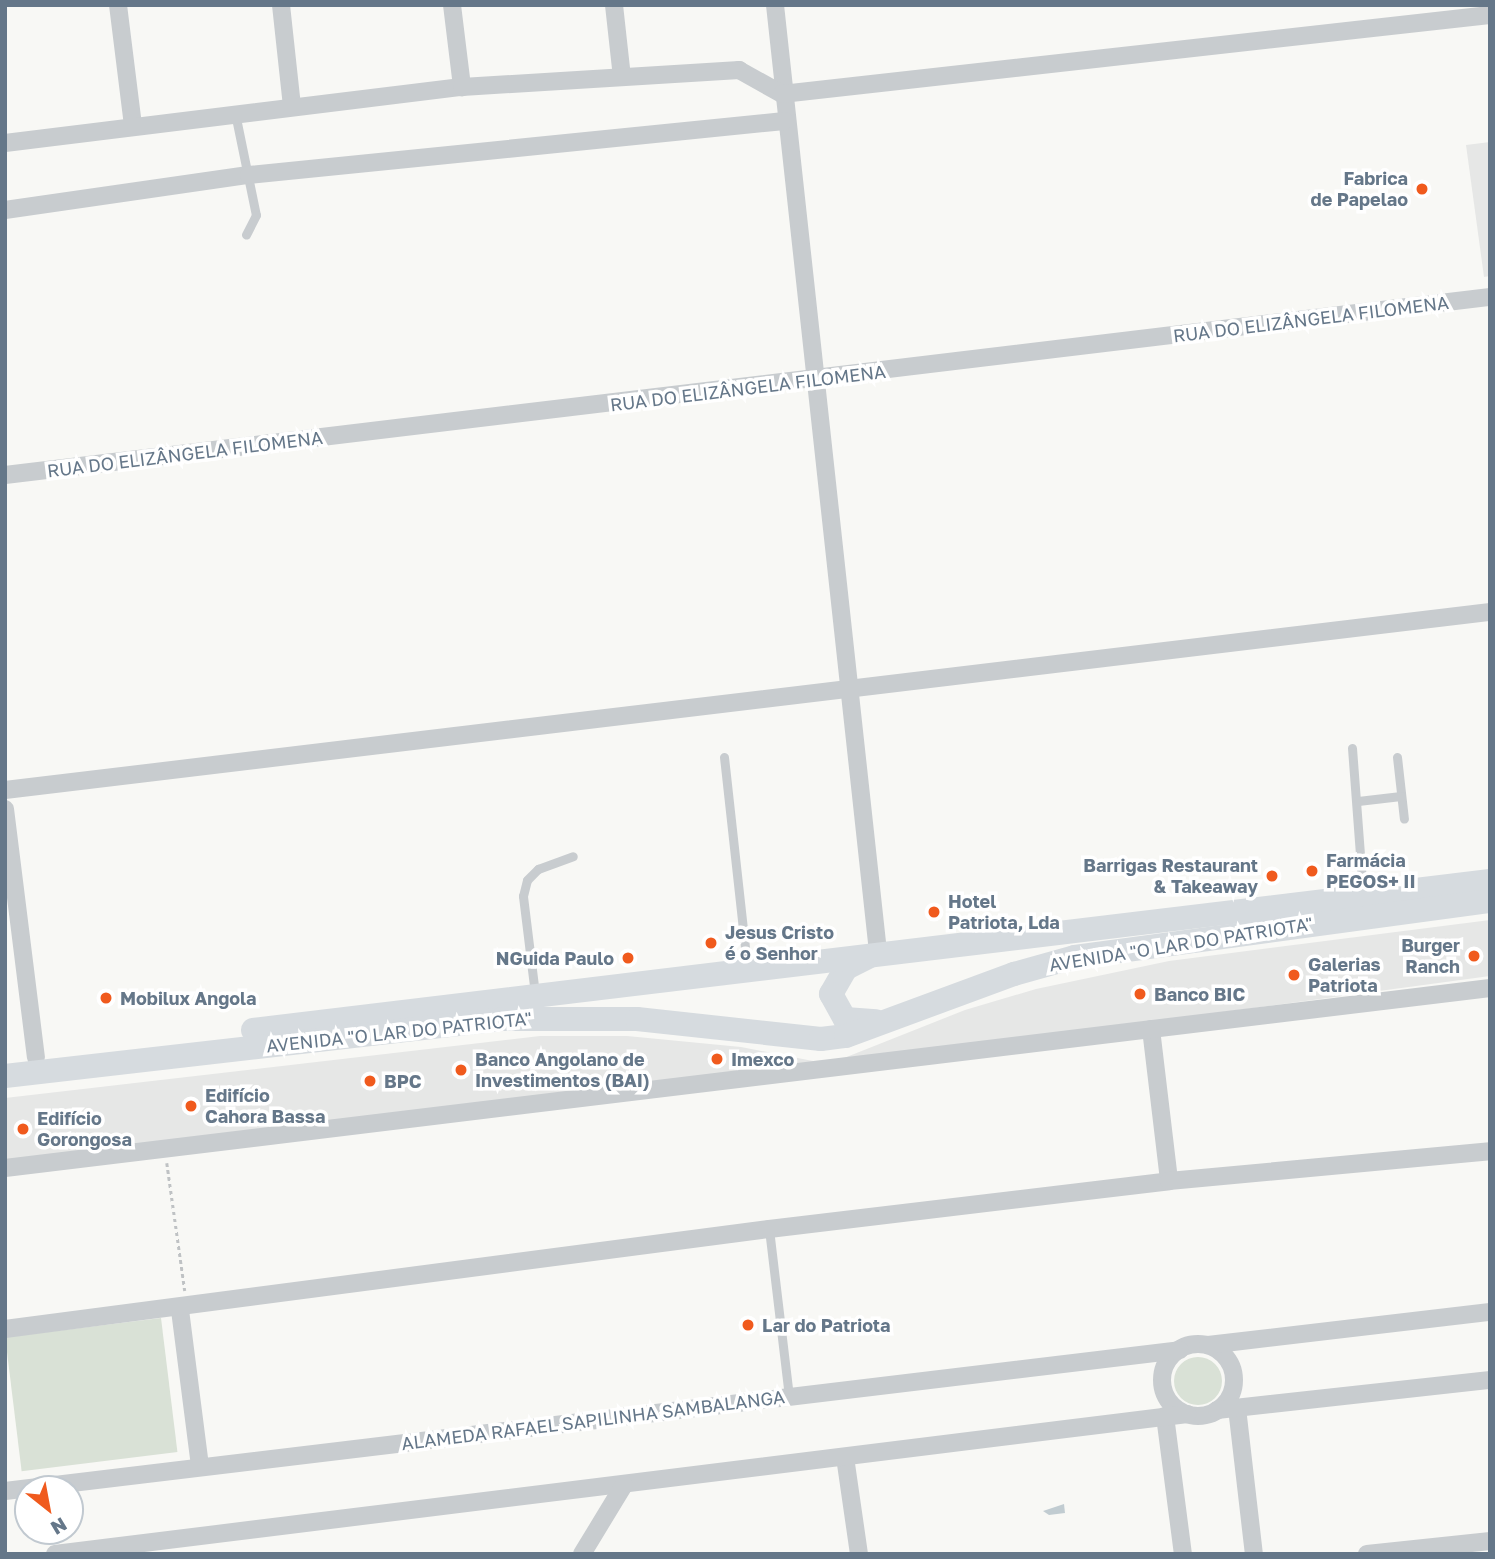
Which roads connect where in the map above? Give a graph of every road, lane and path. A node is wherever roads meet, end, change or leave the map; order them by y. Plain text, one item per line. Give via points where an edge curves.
1 (118, 5) edge
2 (281, 5) edge
3 (452, 5) edge
4 (614, 5) edge
5 (775, 5) edge
6 (1490, 15) edge
7 (622, 77) junction
8 (462, 87) junction
9 (782, 94) junction
10 (292, 106) junction
11 (235, 113) junction
12 (784, 121) junction
13 (132, 126) junction
14 (5, 143) edge
15 (249, 175) junction
16 (5, 210) edge
17 (246, 235) dead end
18 (1490, 297) edge
19 (813, 380) junction
20 (5, 475) edge
21 (1490, 612) edge
22 (848, 686) junction
23 (1352, 748) dead end
24 (724, 757) dead end
25 (1397, 757) dead end
26 (5, 790) edge
27 (1401, 796) junction
28 (1358, 801) junction
29 (5, 808) edge
30 (1404, 819) dead end
31 (573, 856) dead end
32 (1490, 881) edge
33 (1363, 897) junction
34 (1490, 901) edge
35 (878, 952) junction
36 (748, 969) junction
37 (1490, 988) edge
38 (535, 995) junction
39 (921, 1007) junction
40 (1151, 1029) junction
41 (36, 1057) junction
42 (5, 1060) edge
43 (5, 1076) edge
44 (165, 1148) junction
45 (1490, 1151) edge
46 (5, 1168) edge
47 (1169, 1181) junction
48 (769, 1229) junction
49 (184, 1309) junction
50 (1490, 1312) edge
51 (5, 1329) edge
52 (1208, 1345) junction
53 (1180, 1350) junction
54 (1490, 1380) edge
55 (789, 1396) junction
56 (1237, 1408) junction
57 (1217, 1410) junction
58 (1186, 1414) junction
59 (1166, 1416) junction
60 (845, 1457) junction
61 (200, 1467) junction
62 (624, 1485) junction
63 (5, 1491) edge
64 (1490, 1541) edge
65 (55, 1554) edge
66 (582, 1554) edge
67 (859, 1554) edge
68 (1183, 1554) edge
69 (1254, 1554) edge
70 (1367, 1554) edge

1 - 13 street
2 - 10 street
3 - 8 street
4 - 7 street
5 - 9 street
6 - 9 street
7 - 8 street
7 - 9 street via 739,70
8 - 10 street
9 - 12 street
10 - 11 street
11 - 13 street
11 - 15 lane
12 - 15 street
12 - 19 street
13 - 14 street
15 - 16 street
15 - 17 lane via 256,215
18 - 19 street, RUA DO ELIZÂNGELA FILOMENA
19 - 20 street, RUA DO ELIZÂNGELA FILOMENA
19 - 22 street
21 - 22 street
22 - 26 street
22 - 35 street
23 - 28 lane
24 - 36 lane
25 - 27 lane
27 - 28 lane
27 - 30 lane
28 - 33 lane
29 - 41 street
31 - 38 lane via 538,869 527,880 523,896
32 - 33 main road, AVENIDA "O LAR DO PATRIOTA"
33 - 35 main road, AVENIDA "O LAR DO PATRIOTA"
34 - 39 main road, AVENIDA "O LAR DO PATRIOTA" via 1075,957
35 - 36 main road, AVENIDA "O LAR DO PATRIOTA"
35 - 39 main road via 841,974 831,995 835,1009 857,1023
36 - 38 main road, AVENIDA "O LAR DO PATRIOTA"
37 - 40 street
38 - 41 main road, AVENIDA "O LAR DO PATRIOTA"
39 - 43 main road, AVENIDA "O LAR DO PATRIOTA" via 870,1030 821,1039 638,1019 502,1019
40 - 44 street
40 - 47 street
41 - 42 main road, AVENIDA "O LAR DO PATRIOTA"
44 - 46 street
44 - 49 path
45 - 47 street
47 - 48 street
48 - 49 street
48 - 55 lane
49 - 51 street
49 - 61 street
50 - 52 street, ALAMEDA RAFAEL SAPILINHA SAMBALANGA
52 - 53 street, ALAMEDA RAFAEL SAPILINHA SAMBALANGA
52 - 57 street via 1219,1351 1233,1370 1231,1395
53 - 55 street, ALAMEDA RAFAEL SAPILINHA SAMBALANGA
53 - 58 street via 1167,1363 1162,1385 1172,1405
54 - 56 street
55 - 61 street, ALAMEDA RAFAEL SAPILINHA SAMBALANGA
56 - 57 street
56 - 69 street
57 - 58 street via 1203,1416
58 - 59 street
59 - 60 street
59 - 68 street
60 - 62 street
60 - 67 street
61 - 63 street, ALAMEDA RAFAEL SAPILINHA SAMBALANGA
62 - 65 street
62 - 66 street
64 - 70 street

